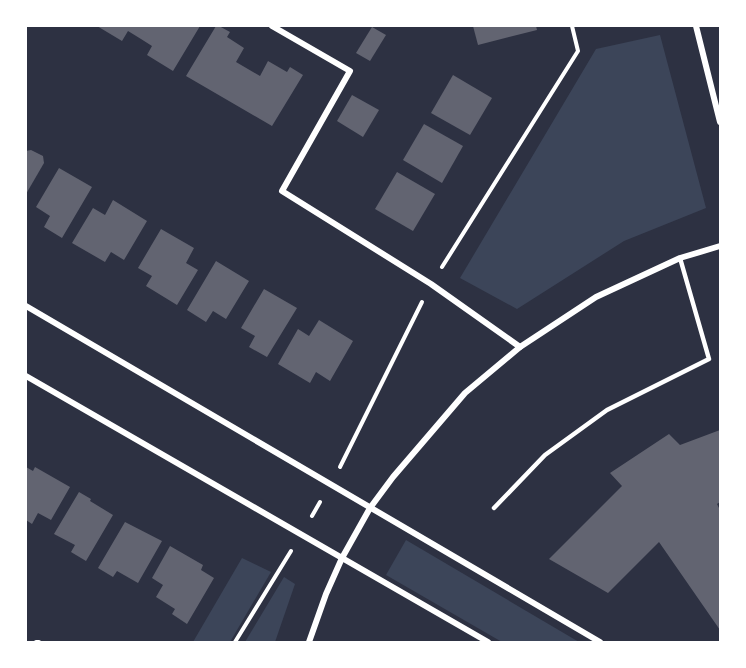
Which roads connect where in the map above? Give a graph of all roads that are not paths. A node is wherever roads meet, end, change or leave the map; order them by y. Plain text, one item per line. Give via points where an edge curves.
1 (272, 26) edge
2 (696, 26) edge
3 (720, 122) edge
4 (720, 246) edge
5 (680, 258) junction
6 (26, 306) edge
7 (520, 347) junction
8 (26, 376) edge
9 (370, 508) junction
10 (494, 508) dead end
11 (342, 558) junction
12 (309, 642) edge
13 (488, 642) edge
14 (600, 642) edge

1 - 7 street via 350,71 282,191 431,284
2 - 3 street
4 - 5 street
5 - 7 street via 597,297
5 - 10 lane via 710,359 607,410 545,455
6 - 9 street
7 - 9 street via 465,393
8 - 11 street
9 - 11 street
9 - 14 street
11 - 12 street
11 - 13 street

